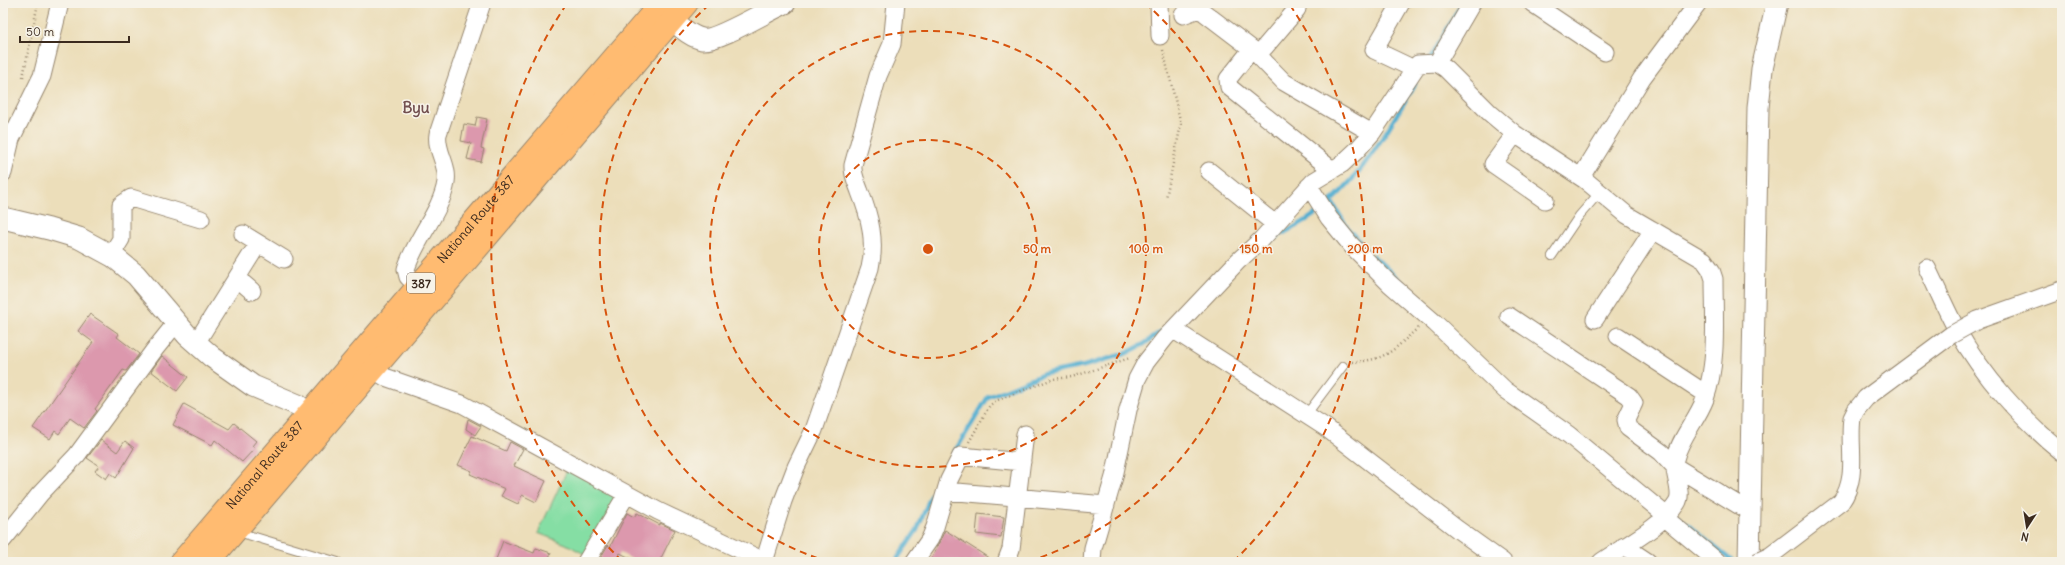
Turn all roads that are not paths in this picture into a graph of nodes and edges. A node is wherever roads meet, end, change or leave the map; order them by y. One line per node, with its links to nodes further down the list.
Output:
1 (60, 3): 23 (street)
2 (482, 3): 39 (street)
3 (785, 3): 11 (street)
4 (896, 3): 73 (street)
5 (1159, 3): 14 (street)
6 (1401, 3): 18 (street)
7 (1472, 3): 17 (street)
8 (1532, 3): 16 (street)
9 (1698, 3): 24 (street)
10 (1777, 3): 63 (street)
11 (667, 7): 39 (highway, National Route 387 / 387); 50 (highway, National Route 387 / 387)
12 (1297, 9): 15 (street)
13 (1183, 15): 15 (street)
14 (1160, 36)
15 (1255, 52): 19 (street); 21 (street)
16 (1605, 52)
17 (1437, 63): 18 (street); 20 (street)
18 (1414, 69): 19 (street)
19 (1372, 133): 21 (street)
20 (1515, 134): 24 (street); 27 (street)
21 (1331, 169): 25 (street)
22 (1209, 171): 30 (street)
23 (3, 173)
24 (1581, 177): 26 (street)
25 (1309, 186): 30 (street); 62 (street)
26 (1600, 192): 31 (street); 35 (lane)
27 (1545, 200)
28 (3, 218): 34 (street)
29 (201, 219): 34 (street)
30 (1275, 224): 45 (street)
31 (1653, 230): 43 (street); 51 (street)
32 (243, 234): 33 (street)
33 (258, 244): 36 (street); 38 (street)
34 (111, 255): 44 (street)
35 (1552, 256)
36 (284, 259)
37 (1927, 268): 46 (street)
38 (238, 279): 41 (street); 48 (street)
39 (418, 286): 53 (highway, National Route 387 / 387)
40 (2062, 290): 46 (street, bridge)
41 (252, 291)
42 (1509, 316): 57 (street)
43 (1595, 319)
44 (176, 323): 48 (street); 65 (street)
45 (1174, 330): 52 (street); 61 (street)
46 (1958, 331): 55 (street); 68 (street, bridge)
47 (1618, 336): 51 (street)
48 (196, 343): 53 (street)
49 (1343, 366): 52 (lane)
50 (374, 370): 53 (highway, National Route 387 / 387); 59 (street)
51 (1706, 394): 57 (street)
52 (1306, 415): 67 (street)
53 (317, 420): 64 (highway, National Route 387 / 387); 69 (highway, National Route 387 / 387)
54 (1025, 434): 56 (street)
55 (2062, 452)
56 (1022, 462): 58 (street); 60 (street)
57 (1674, 466): 62 (street); 63 (street)
58 (946, 491): 60 (street); 74 (street)
59 (627, 494): 72 (street); 73 (street)
60 (1018, 497): 61 (street); 75 (street)
61 (1106, 505): 76 (street)
62 (1671, 511): 66 (street); 79 (street)
63 (1750, 512): 68 (street)
64 (235, 531): 70 (highway, National Route 387 / 387); 71 (lane)
65 (3, 540)
66 (1624, 546): 77 (street); 78 (street)
67 (1496, 560)
68 (1752, 561)
69 (181, 562)
70 (209, 562)
71 (338, 562)
72 (586, 562)
73 (764, 562)
74 (914, 562)
75 (1006, 562)
76 (1092, 562)
77 (1601, 562)
78 (1648, 562)
79 (1718, 562)

